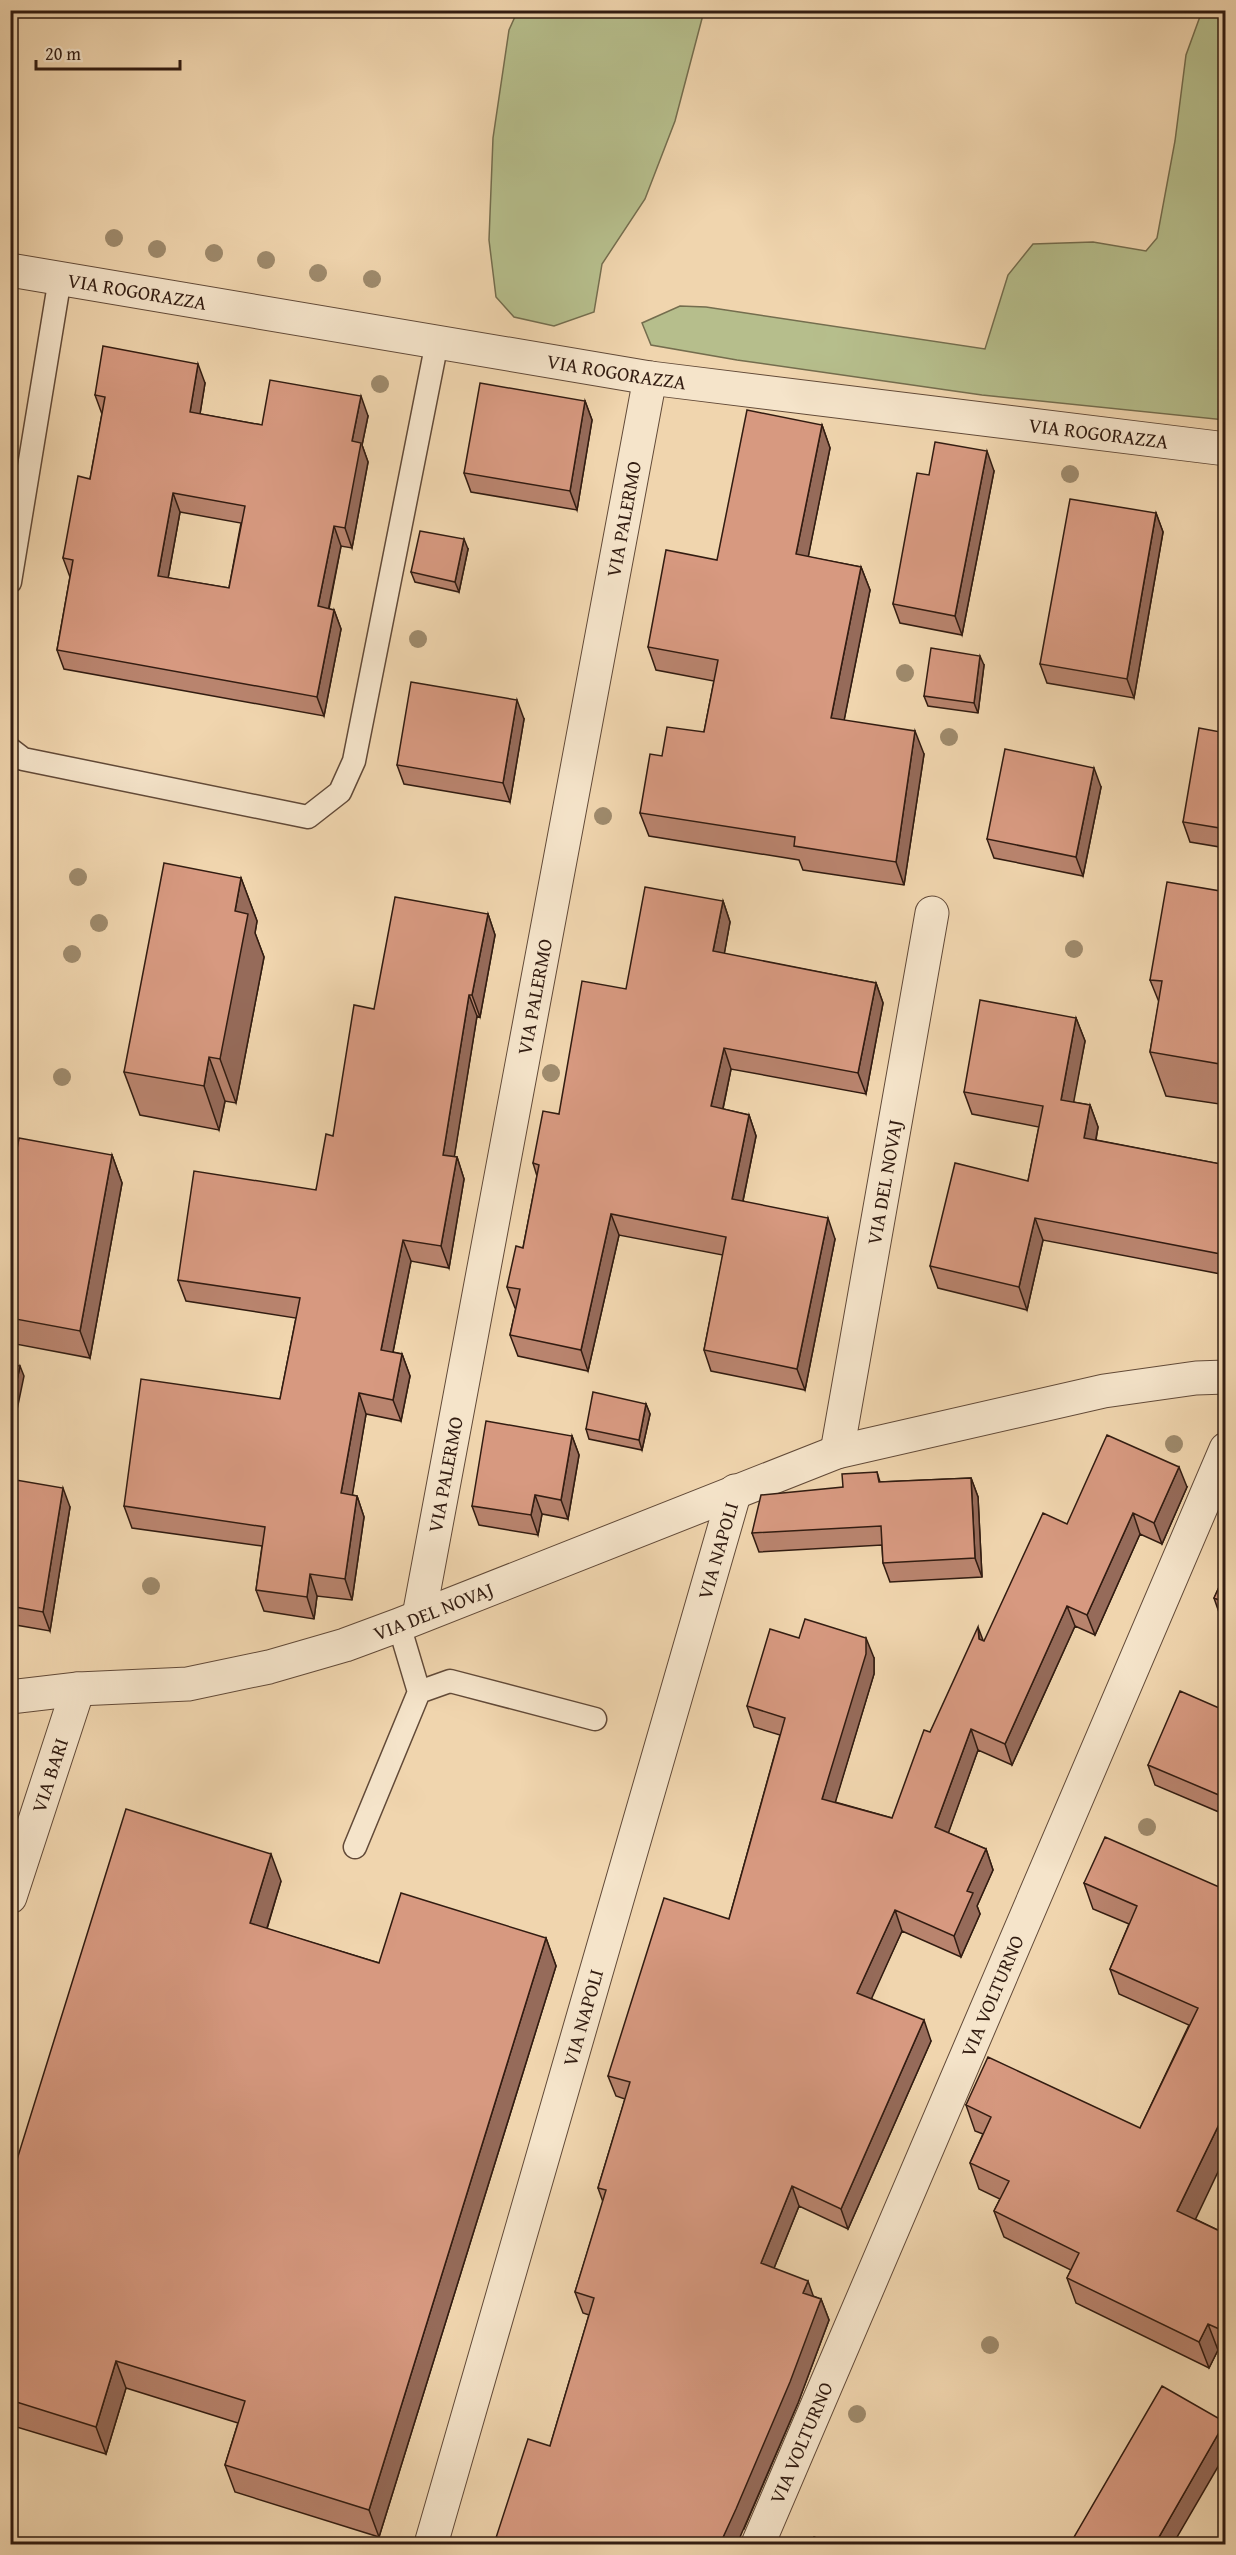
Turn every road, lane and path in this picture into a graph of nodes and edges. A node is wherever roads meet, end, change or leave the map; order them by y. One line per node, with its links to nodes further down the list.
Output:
1 (10, 270): 2 (street, VIA ROGORAZZA)
2 (60, 279): 3 (street, VIA ROGORAZZA); 6 (lane)
3 (437, 342): 4 (street, VIA ROGORAZZA); 7 (lane)
4 (650, 378): 5 (street, VIA ROGORAZZA); 13 (street, VIA PALERMO)
5 (1226, 449)
6 (10, 582)
7 (10, 749)
8 (932, 913): 11 (street, VIA DEL NOVAJ)
9 (1226, 1377): 11 (street, VIA DEL NOVAJ)
10 (1226, 1449): 21 (street, VIA VOLTURNO)
11 (837, 1452): 12 (street, VIA DEL NOVAJ)
12 (735, 1491): 13 (street, VIA DEL NOVAJ); 20 (street, VIA NAPOLI)
13 (409, 1621): 14 (street, VIA DEL NOVAJ); 15 (lane)
14 (78, 1689): 16 (street, VIA DEL NOVAJ); 19 (street, VIA BARI)
15 (419, 1692): 17 (lane); 18 (lane)
16 (10, 1697)
17 (595, 1719)
18 (355, 1847)
19 (10, 1897)
20 (431, 2544)
21 (758, 2544)

